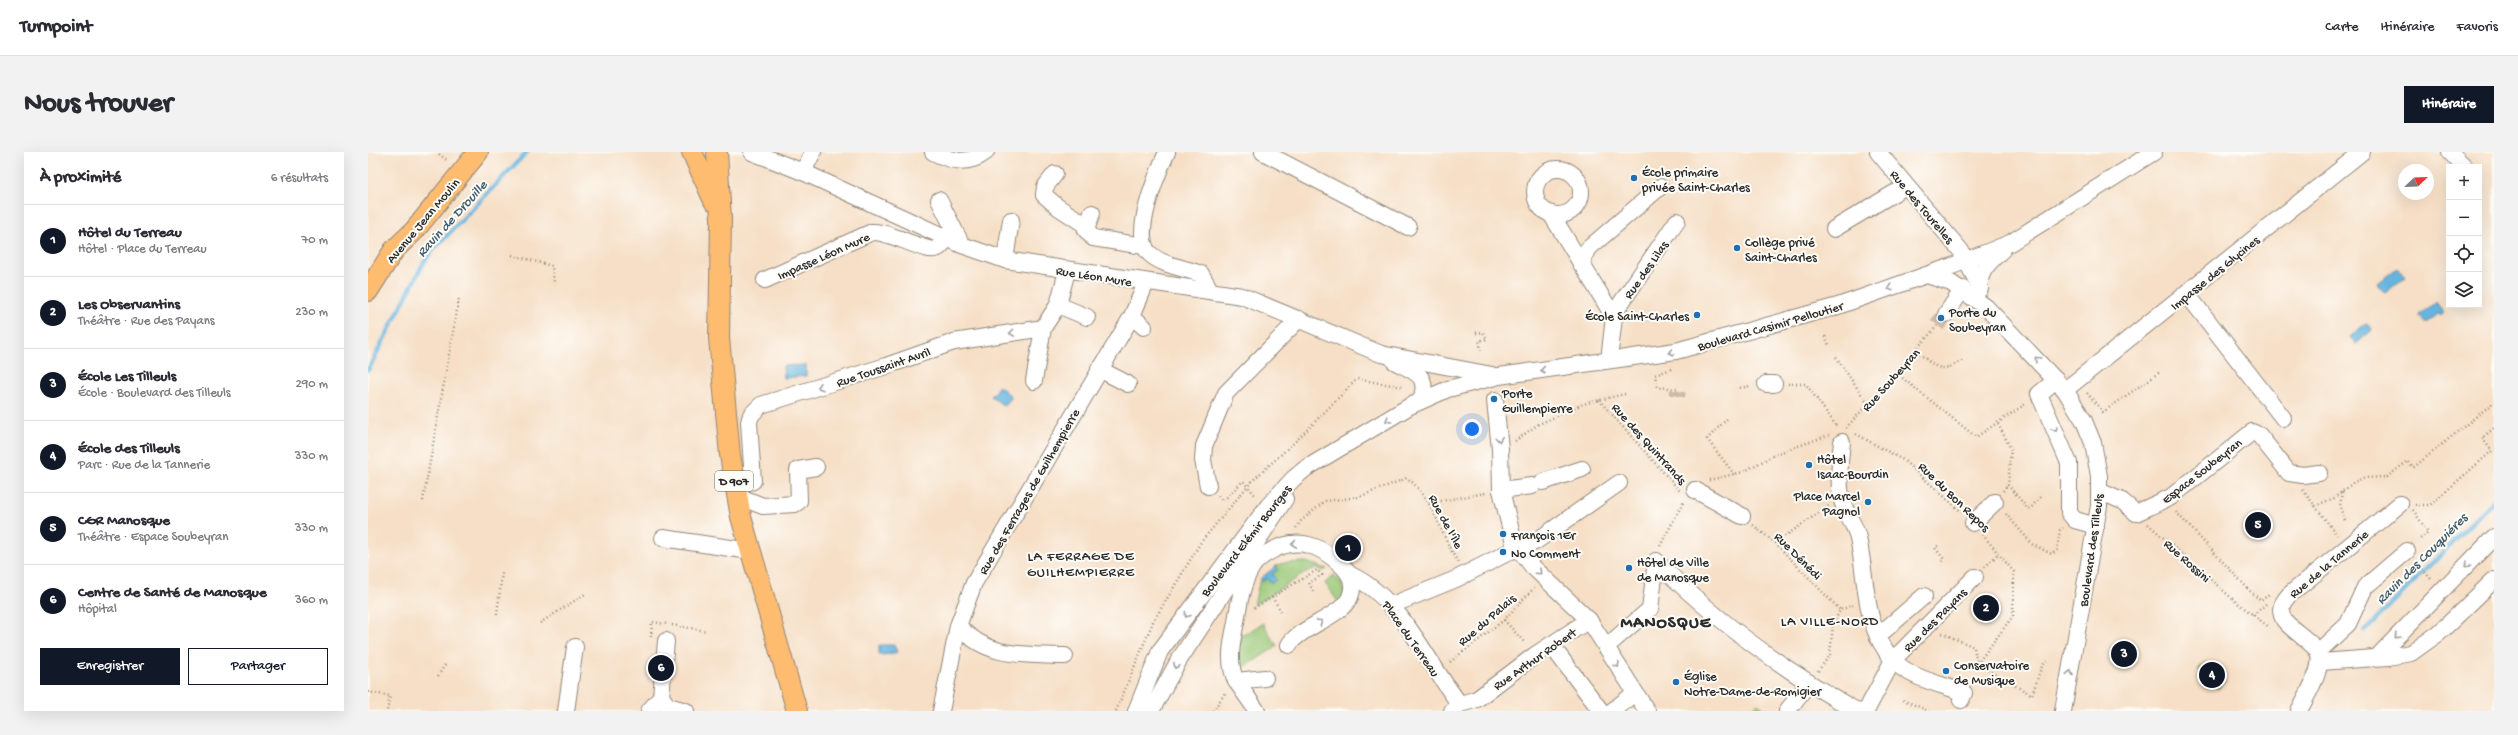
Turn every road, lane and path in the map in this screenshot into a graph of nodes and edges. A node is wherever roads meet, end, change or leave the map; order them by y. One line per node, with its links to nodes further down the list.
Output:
1 (478, 152): 44 (main road, Avenue Jean Moulin)
2 (692, 152): 23 (main road, D 907)
3 (717, 152): 23 (main road, D 907)
4 (813, 152): 17 (street)
5 (933, 152): 6 (street)
6 (986, 152)
7 (1167, 152): 31 (street)
8 (1263, 152): 26 (street)
9 (1878, 152): 19 (street, Rue des Tourelles)
10 (2154, 152): 29 (street)
11 (2362, 152): 45 (street, Impasse des Glycines)
12 (2450, 152): 16 (street)
13 (763, 153): 17 (street, Rue Léon Mure)
14 (439, 154): 15 (path)
15 (448, 160)
16 (2462, 164)
17 (803, 172): 28 (street, Rue Léon Mure)
18 (1055, 174): 31 (street)
19 (1906, 186): 27 (street); 34 (street, Rue des Tourelles)
20 (1660, 187): 35 (street)
21 (939, 200): 30 (street)
22 (1551, 214): 35 (street)
23 (721, 220): 102 (main road, D 907)
24 (1011, 220): 33 (street)
25 (1677, 221): 52 (street, Rue des Lilas)
26 (1408, 227)
27 (1834, 229)
28 (946, 239): 30 (street, Rue Léon Mure); 38 (street, Impasse Léon Mure)
29 (2010, 243): 34 (street, Boulevard Casimir Pelloutier); 41 (street)
30 (962, 245): 33 (street, Rue Léon Mure)
31 (1144, 246): 43 (street)
32 (512, 255): 39 (path)
33 (1006, 260): 36 (street, Rue Léon Mure)
34 (1967, 260): 37 (street, Boulevard Casimir Pelloutier); 41 (street, Rue des Tourelles)
35 (1581, 264): 52 (street)
36 (1067, 271): 40 (street, Rue Léon Mure); 47 (street)
37 (1927, 275): 42 (street); 64 (street, Boulevard Casimir Pelloutier, one-way to 64)
38 (765, 280)
39 (554, 282)
40 (1146, 283): 43 (street, Rue Léon Mure); 50 (street, Rue des Ferrages de Guilhempierre)
41 (1980, 287): 49 (street, Rue des Tourelles)
42 (1964, 289): 49 (street); 54 (street)
43 (1210, 290): 53 (street, Rue Léon Mure)
44 (368, 291)
45 (2187, 294): 73 (street, Impasse des Glycines); 85 (street)
46 (459, 298): 110 (path)
47 (1059, 301): 48 (street); 51 (street); 56 (street)
48 (1076, 302)
49 (1986, 307): 75 (street, Boulevard des Tilleuls, one-way to 49)
50 (1132, 316): 55 (street); 67 (street, Rue des Ferrages de Guilhempierre)
51 (1088, 317)
52 (1614, 317): 64 (street)
53 (1299, 319): 62 (street, Rue Léon Mure); 100 (street)
54 (1942, 320): 61 (path, Rue Soubeyran)
55 (1144, 327)
56 (1043, 328): 72 (street); 102 (street, Rue Toussaint Avril, one-way to 102)
57 (1476, 333): 60 (path)
58 (1824, 336): 59 (path)
59 (1830, 346)
60 (1481, 350)
61 (1916, 351): 65 (path); 70 (path, Rue Soubeyran)
62 (1381, 354): 68 (street, Rue Léon Mure); 81 (street)
63 (1836, 358): 84 (path)
64 (1609, 360): 71 (street, Boulevard Casimir Pelloutier, one-way to 71)
65 (1963, 360)
66 (1676, 367): 78 (path)
67 (1099, 370): 74 (street); 157 (street, Rue des Ferrages de Guilhempierre)
68 (1465, 370): 71 (street); 77 (street)
69 (2160, 372): 73 (path)
70 (1896, 373): 84 (path, Rue Soubeyran); 87 (path)
71 (1494, 377): 77 (street, Boulevard Elémir Bourges); 90 (street, one-way to 90)
72 (1034, 381)
73 (2078, 381): 75 (street, Impasse des Glycines)
74 (1128, 384)
75 (2061, 385): 80 (street, Impasse des Glycines); 106 (street, Boulevard des Tilleuls)
76 (1740, 388): 89 (path)
77 (1448, 389): 81 (street, Boulevard Elémir Bourges)
78 (1678, 391)
79 (1625, 394): 82 (path)
80 (2039, 394): 87 (path); 117 (street, one-way to 117)
81 (1421, 400): 96 (street, Boulevard Elémir Bourges, one-way to 96)
82 (1599, 400): 90 (path); 104 (path, Rue des Quintrands)
83 (2494, 402): 103 (path)
84 (1868, 404): 89 (path, Rue Soubeyran)
85 (2283, 418)
86 (1727, 419): 95 (path)
87 (1998, 424): 99 (path)
88 (2494, 428): 121 (path)
89 (1841, 434): 95 (path); 107 (street); 118 (path, Rue du Bon Repos)
90 (1500, 449): 101 (street)
91 (816, 467): 102 (street)
92 (1582, 469): 101 (street)
93 (2289, 473): 94 (street); 109 (street, Espace Soubeyran); 114 (path)
94 (2319, 473)
95 (1734, 474): 104 (path)
96 (1293, 479): 131 (street); 192 (street, Boulevard Elémir Bourges, one-way to 192)
97 (1243, 481): 108 (path)
98 (1619, 483): 128 (street)
99 (2008, 485): 105 (path); 111 (path)
100 (1208, 486)
101 (1501, 490): 112 (path); 128 (street)
102 (736, 491): 130 (main road, D 907)
103 (2342, 492): 114 (path); 119 (path)
104 (1691, 494): 116 (street); 132 (path)
105 (2040, 497)
106 (2099, 498): 115 (street); 120 (street, Boulevard des Tilleuls)
107 (1841, 499): 125 (path); 147 (street)
108 (1223, 500)
109 (2166, 500): 115 (street, Espace Soubeyran); 143 (path)
110 (423, 501)
111 (1996, 502): 117 (path); 118 (street)
112 (1429, 503): 126 (path, Rue de l'Île); 138 (path, Rue de l'Île)
113 (2400, 504): 169 (street, Rue de la Tannerie)
114 (2315, 506): 122 (path)
115 (2136, 513): 159 (path, Rue Rossini)
116 (1742, 516): 125 (path, Rue Dénédi)
117 (2072, 519): 120 (street)
118 (1968, 521): 173 (path, Rue du Bon Repos)
119 (2345, 521)
120 (2096, 526): 203 (street, Boulevard des Tilleuls, one-way to 120)
121 (2425, 527)
122 (2335, 537)
123 (2494, 537): 170 (street, one-way to 170)
124 (663, 538): 130 (street)
125 (1775, 543): 150 (path, Rue Dénédi)
126 (1291, 544): 131 (street); 137 (street, Place du Terreau, one-way to 126)
127 (1938, 546): 133 (path)
128 (1517, 548): 138 (street); 139 (street, one-way to 139)
129 (2407, 550): 169 (street)
130 (750, 551): 190 (main road, D 907)
131 (1249, 561): 178 (street); 193 (street, one-way to 193)
132 (1656, 561): 166 (street); 179 (street)
133 (1940, 563)
134 (2417, 564): 136 (path)
135 (502, 573): 152 (path)
136 (2425, 573)
137 (1351, 575): 148 (street, Place du Terreau); 163 (street, one-way to 137)
138 (1461, 577): 148 (street)
139 (1544, 577): 153 (path, Rue du Palais); 154 (street)
140 (1975, 577): 158 (street, Rue des Payans)
141 (2494, 580): 170 (street)
142 (1313, 591): 146 (path)
143 (2272, 591)
144 (585, 594): 156 (path)
145 (1924, 596): 161 (street)
146 (1272, 597): 149 (path); 151 (path)
147 (1868, 599): 150 (path); 161 (street)
148 (1392, 605): 175 (street, Place du Terreau)
149 (1250, 606)
150 (1840, 610): 179 (path)
151 (1281, 611)
152 (497, 614)
153 (1504, 620): 167 (path); 175 (path, Rue du Palais)
154 (1589, 620): 164 (street, Rue Arthur Robert); 166 (street)
155 (652, 622): 160 (path)
156 (540, 623)
157 (958, 626): 168 (street); 191 (street, Rue des Ferrages de Guilhempierre)
158 (1927, 626): 171 (street, Rue des Payans); 173 (path)
159 (2271, 628)
160 (707, 631)
161 (1878, 636): 171 (street)
162 (666, 641): 182 (street)
163 (1289, 645)
164 (1551, 645): 167 (street, Rue Arthur Robert); 196 (street)
165 (575, 647): 187 (street)
166 (1606, 647): 181 (street, one-way to 181)
167 (1535, 655): 185 (street, Rue Arthur Robert)
168 (1065, 656)
169 (2319, 657): 170 (street); 204 (street)
170 (2377, 657)
171 (1893, 660): 184 (street); 201 (street, Rue des Payans)
172 (2046, 661): 173 (path)
173 (1977, 664)
174 (445, 665): 176 (path)
175 (1437, 672): 185 (street, Place du Terreau)
176 (438, 676)
177 (1265, 678): 178 (street)
178 (1236, 681): 194 (path); 195 (street)
179 (1808, 684): 199 (street); 200 (street)
180 (368, 692): 186 (path)
181 (1635, 693): 197 (street); 198 (street)
182 (661, 697): 188 (street); 189 (street)
183 (1903, 700): 202 (path)
184 (1961, 700)
185 (1454, 708)
186 (387, 711)
187 (566, 711)
188 (649, 711)
189 (686, 711)
190 (797, 711)
191 (941, 711)
192 (1136, 711)
193 (1151, 711)
194 (1213, 711)
195 (1257, 711)
196 (1601, 711)
197 (1612, 711)
198 (1648, 711)
199 (1787, 711)
200 (1857, 711)
201 (1866, 711)
202 (1929, 711)
203 (2063, 711)
204 (2299, 711)

